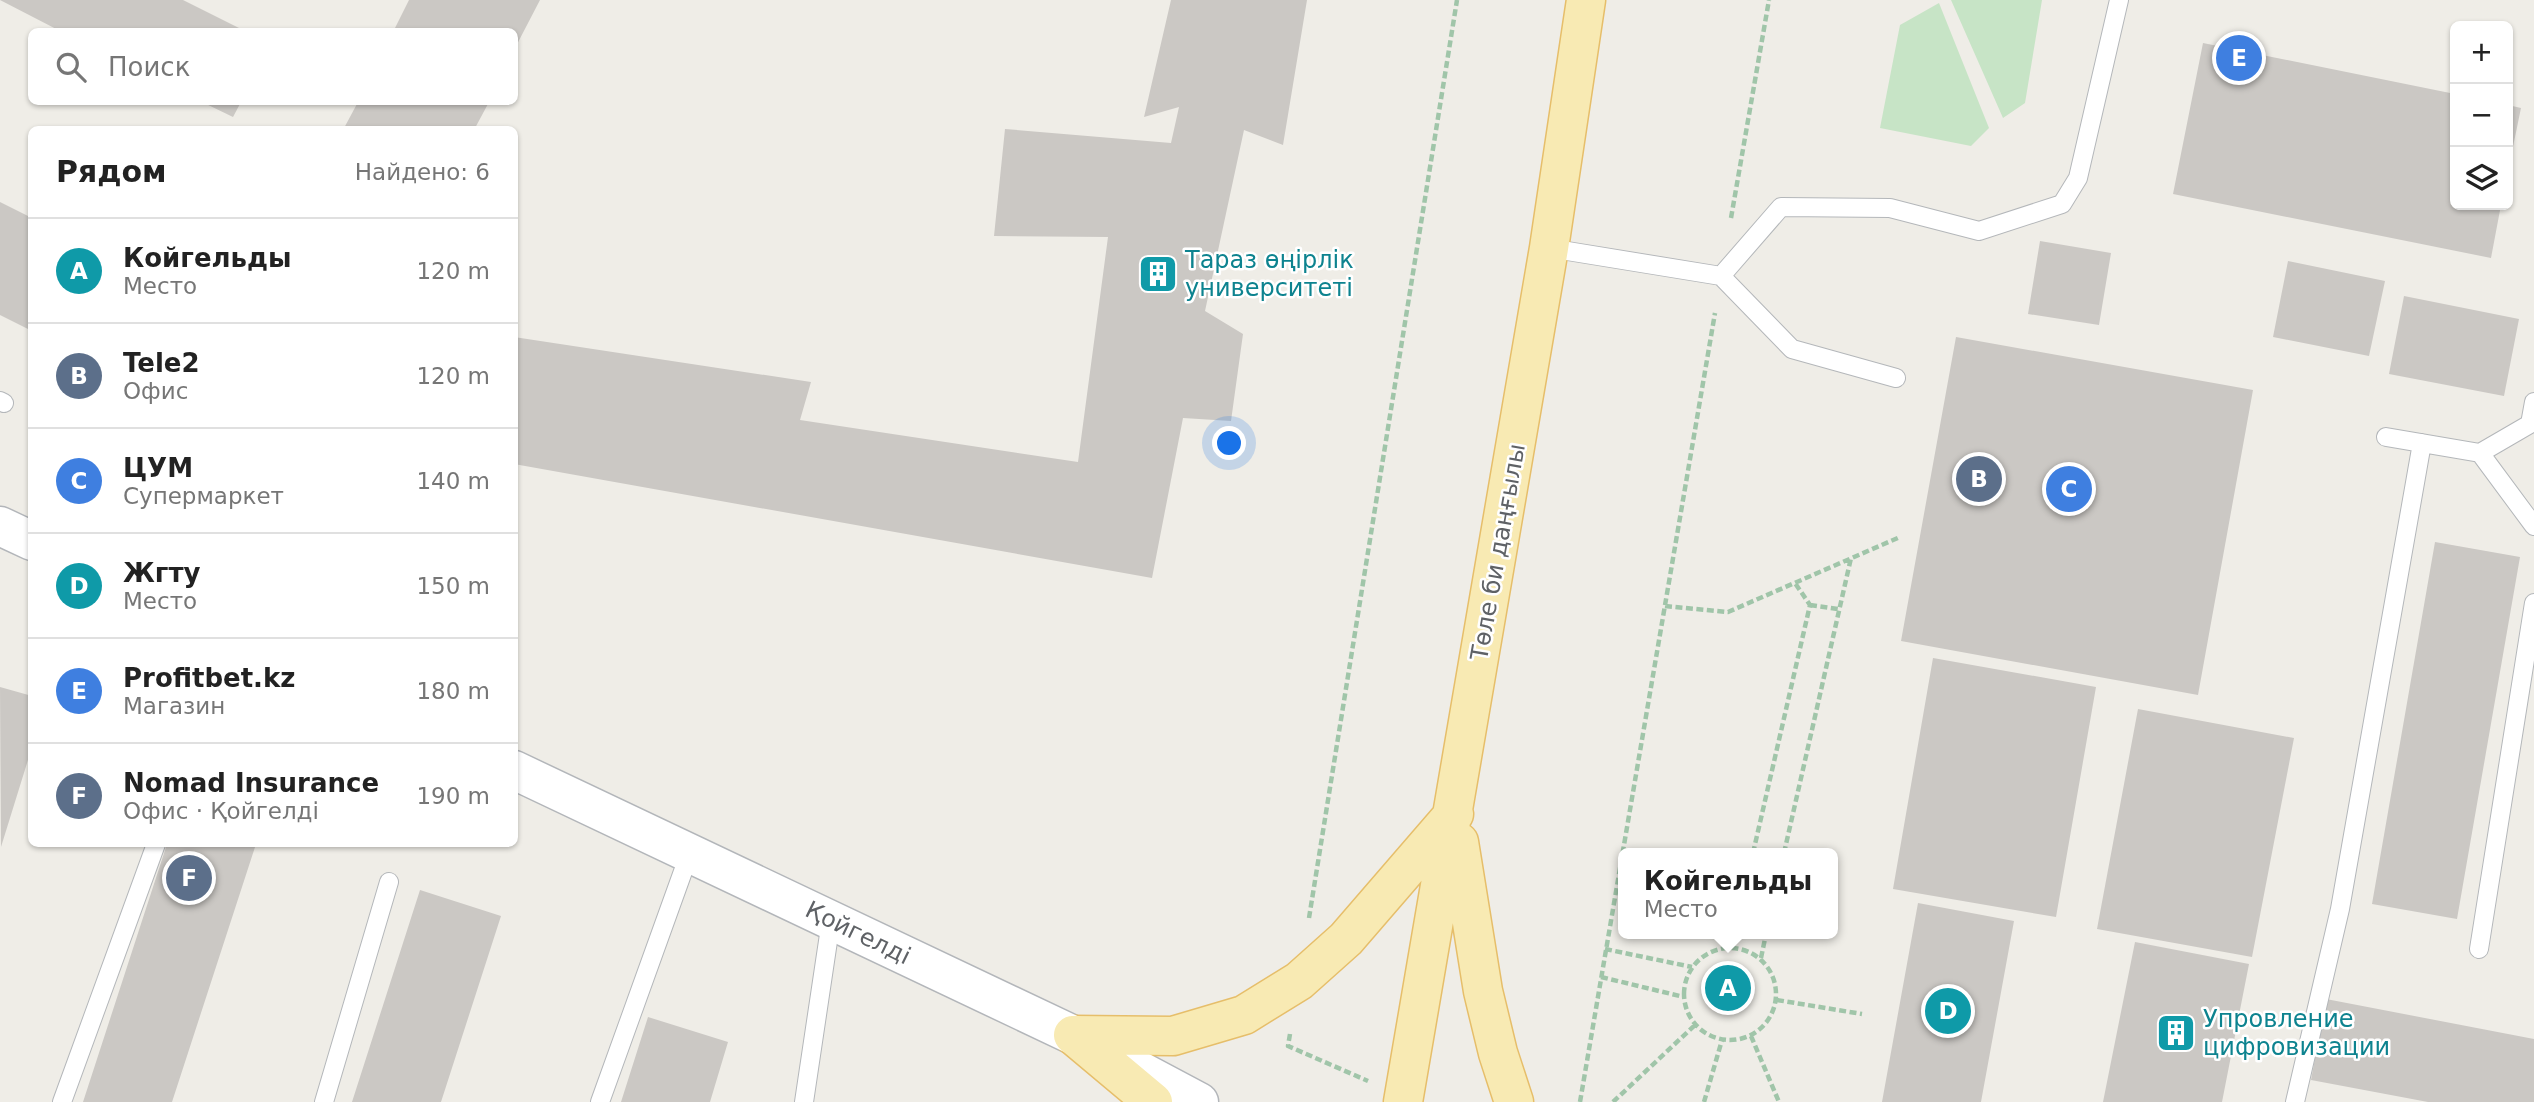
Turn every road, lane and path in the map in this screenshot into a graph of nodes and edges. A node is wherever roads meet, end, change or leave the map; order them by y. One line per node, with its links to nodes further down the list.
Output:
1 (1457, 0): 40 (path)
2 (1586, 0): 5 (main road, Төле би даңғылы)
3 (1769, 0): 6 (path)
4 (2119, 0): 6 (lane)
5 (1549, 248): 6 (lane); 23 (main road, Төле би даңғылы)
6 (1721, 276): 7 (lane); 20 (path)
7 (1896, 378)
8 (2534, 402): 11 (lane)
9 (2386, 437): 10 (lane)
10 (2422, 443): 11 (lane); 60 (lane)
11 (2480, 453): 13 (lane)
12 (0, 526): 15 (street)
13 (2534, 526)
14 (1900, 537): 16 (path)
15 (28, 539)
16 (1851, 558): 17 (path); 21 (path)
17 (1795, 583): 19 (path); 20 (path)
18 (2534, 603): 35 (lane)
19 (1810, 604): 21 (path); 26 (path)
20 (1665, 606): 25 (path)
21 (1838, 609): 27 (path)
22 (518, 771): 28 (street, Қойгелді)
23 (1454, 812): 40 (main road); 48 (main road, Төле би даңғылы); 55 (main road)
24 (155, 847): 49 (lane)
25 (1623, 848)
26 (1754, 848)
27 (1785, 848)
28 (690, 852): 31 (street, Қойгелді); 51 (lane)
29 (1618, 875): 36 (path)
30 (388, 882): 50 (lane)
31 (831, 921): 45 (street, Қойгелді); 52 (lane)
32 (1734, 939): 34 (path)
33 (1765, 939): 37 (path)
34 (1732, 947): 37 (path); 38 (path)
35 (2479, 949)
36 (1605, 950): 38 (path); 39 (path)
37 (1760, 958): 42 (path)
38 (1692, 967): 41 (path)
39 (1601, 977): 41 (path); 56 (path)
40 (1299, 982): 45 (main road); 48 (path)
41 (1684, 997): 44 (path)
42 (1776, 1000): 43 (path); 46 (path)
43 (1862, 1014)
44 (1695, 1025): 47 (path); 57 (path)
45 (1073, 1035): 53 (main road); 54 (street, Қойгелді)
46 (1752, 1036): 47 (path); 59 (path)
47 (1722, 1040): 58 (path)
48 (1404, 1099)
49 (62, 1102)
50 (324, 1102)
51 (600, 1102)
52 (804, 1102)
53 (1153, 1102)
54 (1199, 1102)
55 (1514, 1102)
56 (1580, 1102)
57 (1613, 1102)
58 (1704, 1102)
59 (1779, 1102)
60 (2295, 1102)

